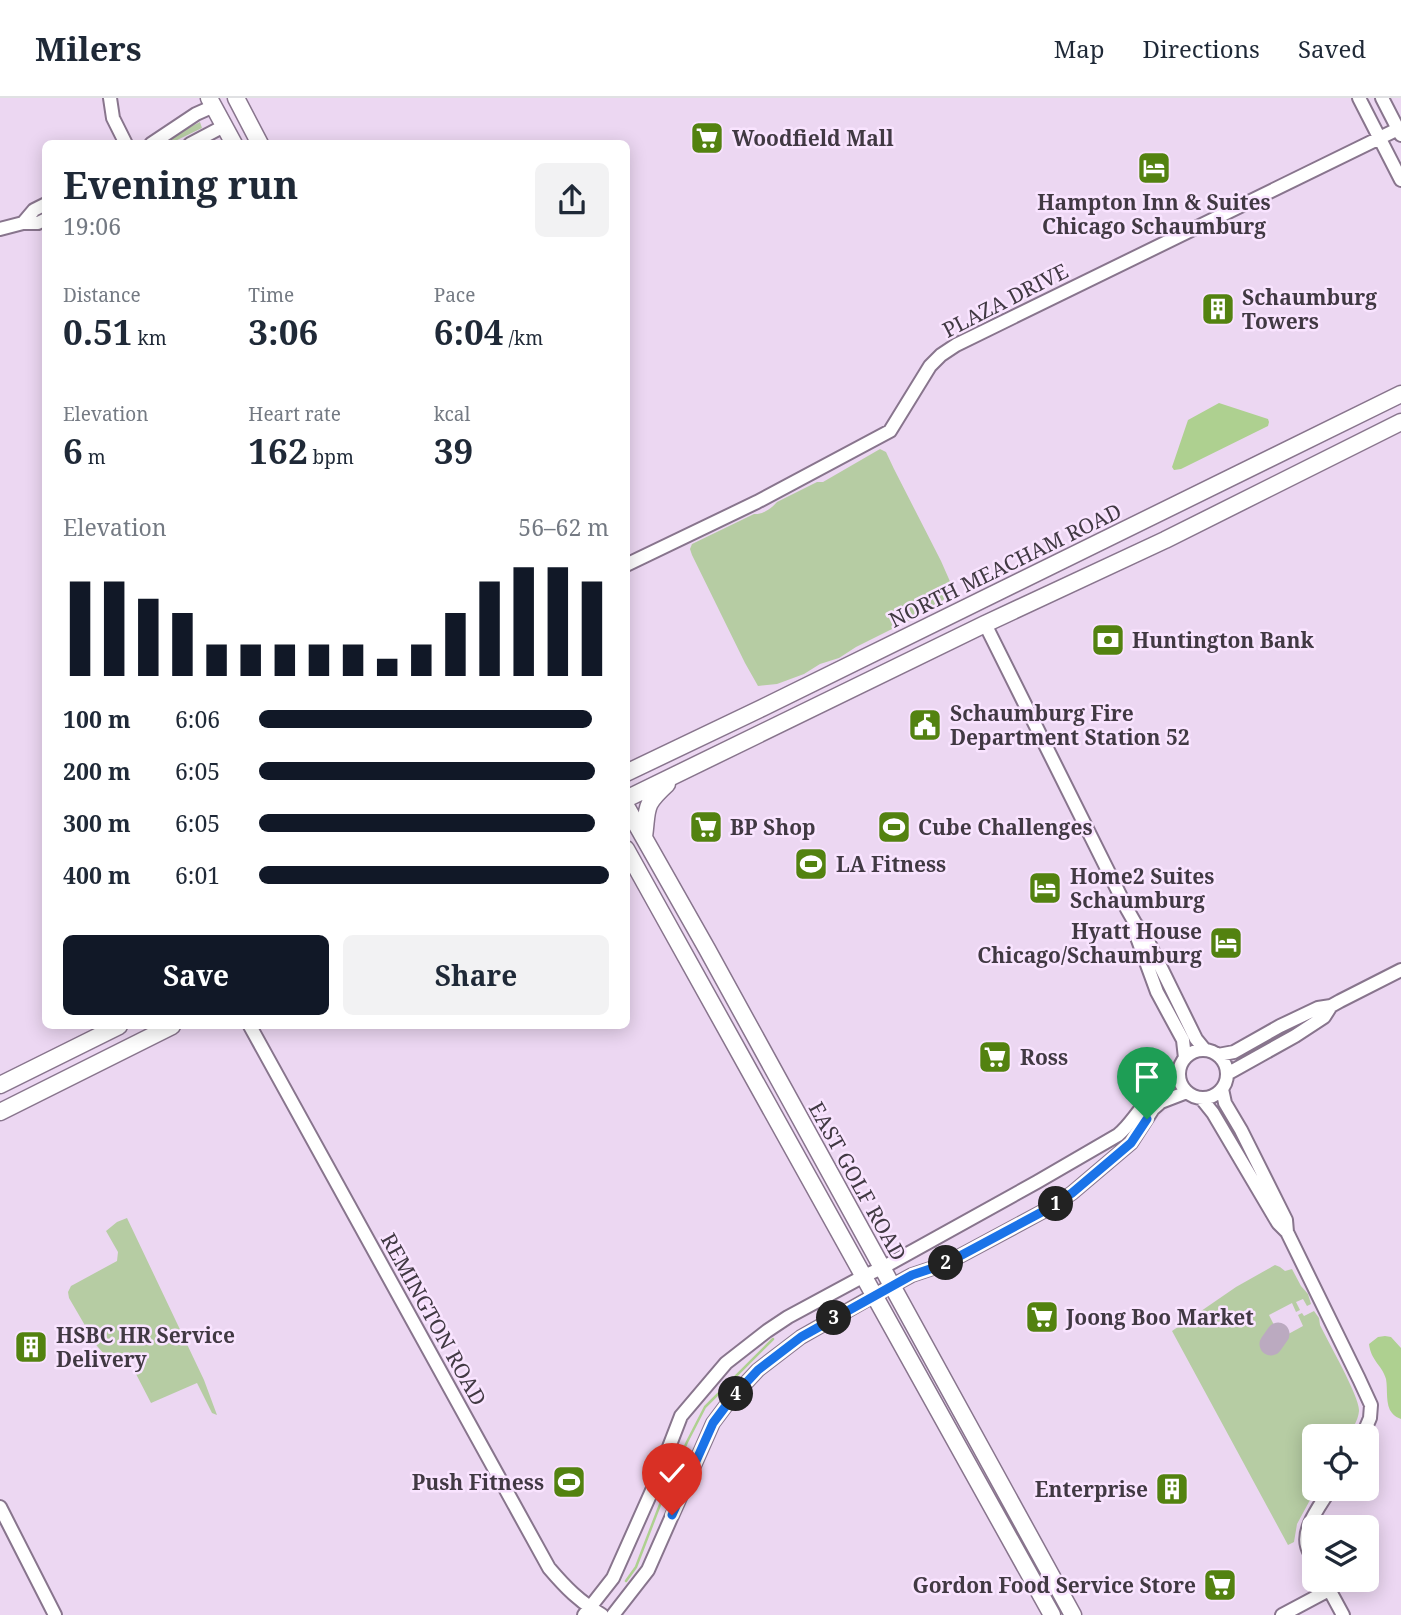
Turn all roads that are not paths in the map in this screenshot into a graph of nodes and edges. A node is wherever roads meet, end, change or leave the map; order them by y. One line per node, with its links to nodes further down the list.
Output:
1 (110, 98): 9 (street)
2 (236, 98): 13 (main road)
3 (1359, 98): 8 (street)
4 (1382, 98): 7 (street)
5 (211, 102): 6 (main road); 10 (street)
6 (224, 126): 11 (street); 12 (main road)
7 (1399, 132): 8 (street, PLAZA DRIVE)
8 (1379, 138): 14 (street); 21 (street, PLAZA DRIVE)
9 (124, 140)
10 (157, 140)
11 (198, 140)
12 (232, 140)
13 (258, 140)
14 (1401, 180)
15 (42, 206): 17 (street)
16 (42, 221): 17 (street)
17 (23, 223): 18 (street)
18 (0, 229)
19 (1401, 394): 23 (main road, NORTH MEACHAM ROAD)
20 (1401, 422): 22 (main road)
21 (630, 563)
22 (985, 624): 24 (main road); 31 (street)
23 (634, 763)
24 (677, 775): 25 (main road); 27 (main road)
25 (630, 797)
26 (630, 813): 27 (main road, EAST GOLF ROAD)
27 (644, 837): 48 (main road, EAST GOLF ROAD)
28 (630, 856): 30 (main road, EAST GOLF ROAD)
29 (630, 864): 30 (main road)
30 (642, 877): 49 (main road, EAST GOLF ROAD)
31 (1135, 923): 37 (street); 39 (street)
32 (1401, 970): 33 (street)
33 (1331, 1006): 38 (street); 41 (street)
34 (113, 1029): 42 (main road)
35 (166, 1029): 46 (main road)
36 (252, 1029): 56 (street, REMINGTON ROAD)
37 (1205, 1050): 38 (street); 39 (street)
38 (1218, 1055): 41 (street)
39 (1185, 1058): 40 (street)
40 (1179, 1072): 44 (street); 48 (street)
41 (1227, 1074): 43 (street)
42 (0, 1085)
43 (1222, 1089): 45 (street); 47 (street)
44 (1187, 1092): 45 (street); 50 (street)
45 (1201, 1098): 47 (street)
46 (0, 1112)
47 (1287, 1232): 52 (street)
48 (882, 1268): 49 (street); 50 (main road, EAST GOLF ROAD)
49 (864, 1276): 51 (main road, EAST GOLF ROAD); 56 (street)
50 (892, 1286): 51 (street); 61 (main road, EAST GOLF ROAD)
51 (875, 1295): 59 (street); 60 (main road, EAST GOLF ROAD)
52 (1367, 1424)
53 (0, 1507): 57 (street)
54 (1317, 1592): 62 (street)
55 (1331, 1592): 63 (street)
56 (587, 1611): 58 (street, REMINGTON ROAD)
57 (55, 1615)
58 (602, 1615)
59 (613, 1615)
60 (1052, 1615)
61 (1073, 1615)
62 (1283, 1615)
63 (1343, 1615)

